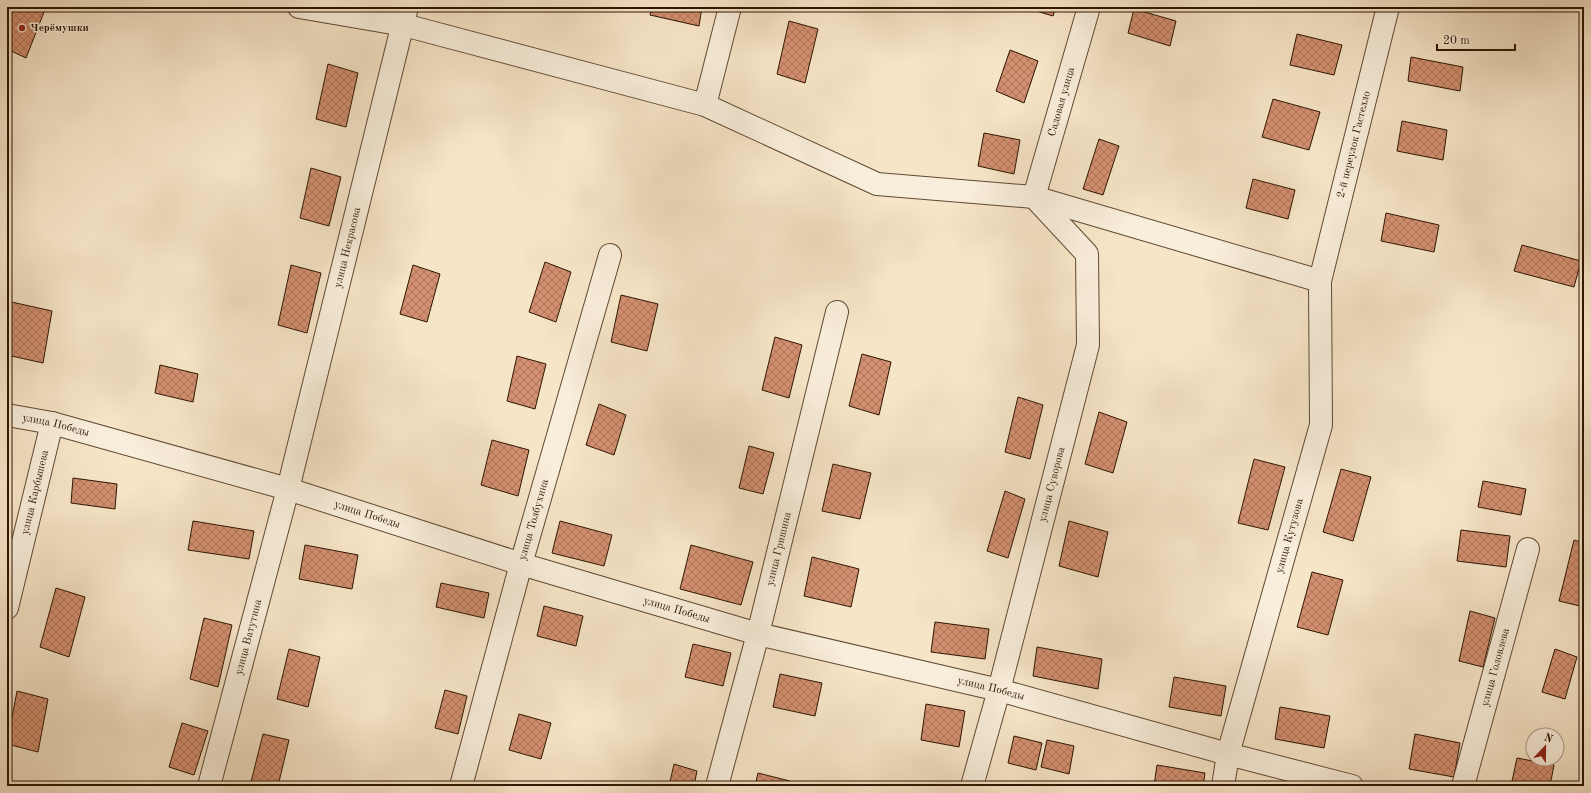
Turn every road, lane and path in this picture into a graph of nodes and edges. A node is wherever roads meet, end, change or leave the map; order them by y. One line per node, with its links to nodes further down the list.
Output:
1 (299, 7): 5 (street)
2 (730, 7): 6 (street)
3 (1089, 7): 7 (street, Садовая улица)
4 (1388, 7): 9 (street, 2-й переулок Гастелло)
5 (405, 16): 6 (street); 13 (street, улица Некрасова)
6 (705, 105): 7 (street)
7 (1034, 197): 9 (street); 18 (street, улица Суворова)
8 (610, 255): 15 (street, улица Толбухина)
9 (1320, 281): 19 (street, улица Кутузова)
10 (837, 312): 17 (street, улица Гришина)
11 (7, 415): 12 (street, улица Победы)
12 (52, 423): 13 (street, улица Победы); 16 (street, улица Карбышева)
13 (288, 489): 15 (street, улица Победы); 20 (street, улица Ватутина)
14 (1528, 549): 26 (street, улица Головлева)
15 (521, 564): 17 (street, улица Победы); 21 (street, улица Толбухина)
16 (7, 608)
17 (758, 634): 18 (street, улица Победы); 22 (street, улица Гришина)
18 (999, 690): 19 (street, улица Победы); 23 (street, улица Суворова)
19 (1228, 754): 24 (street, улица Кутузова); 25 (street, улица Победы)
20 (209, 786)
21 (461, 786)
22 (717, 786)
23 (972, 786)
24 (1223, 786)
25 (1352, 786)
26 (1463, 786)

